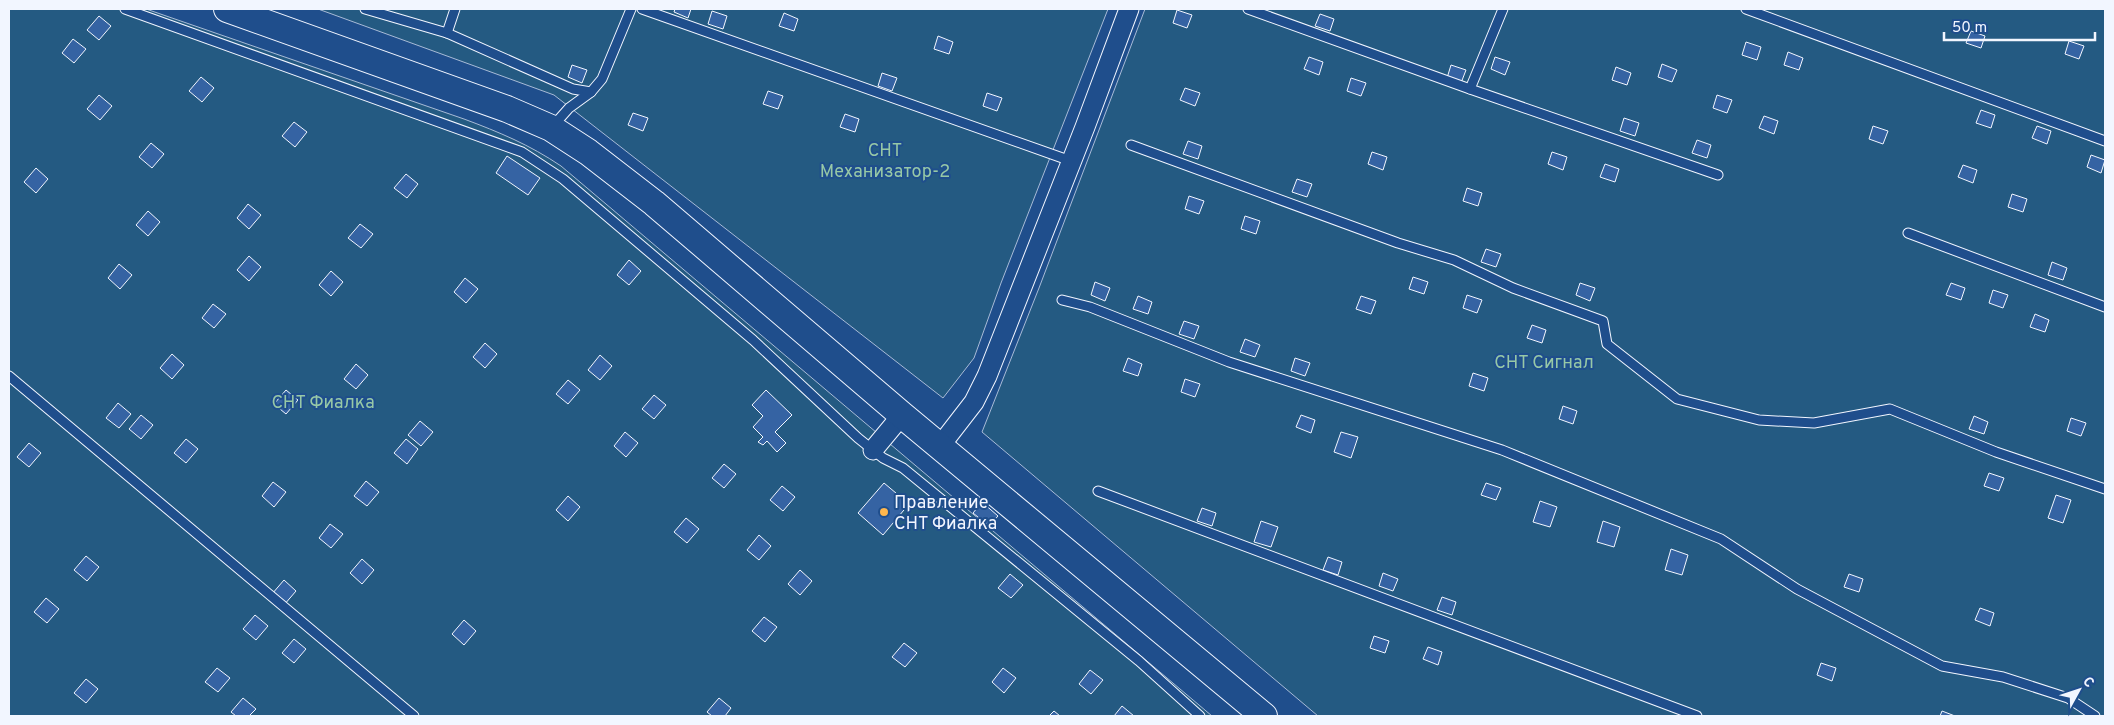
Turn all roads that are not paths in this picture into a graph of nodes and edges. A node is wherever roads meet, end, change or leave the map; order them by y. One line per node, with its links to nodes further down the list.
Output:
1 (125, 9): 25 (lane)
2 (227, 9): 14 (street)
3 (365, 9): 11 (lane)
4 (455, 9): 11 (lane)
5 (631, 9): 13 (lane)
6 (642, 9): 17 (lane)
7 (1128, 9): 17 (street)
8 (1248, 9): 12 (lane)
9 (1503, 9): 12 (lane)
10 (1746, 9): 15 (lane)
11 (447, 33): 13 (lane)
12 (1470, 89): 18 (lane)
13 (591, 92): 14 (lane)
14 (551, 128): 23 (street)
15 (2105, 141)
16 (1132, 145): 26 (lane)
17 (1071, 161): 24 (street)
18 (1718, 175)
19 (1908, 233): 21 (lane)
20 (1062, 300): 32 (lane)
21 (2105, 307)
22 (9, 376): 28 (lane)
23 (902, 415): 24 (street); 25 (street)
24 (940, 446): 30 (street)
25 (873, 450): 29 (lane)
26 (2105, 489)
27 (1098, 491): 31 (lane)
28 (414, 716)
29 (1200, 716)
30 (1264, 716)
31 (1697, 716)
32 (2095, 716)

